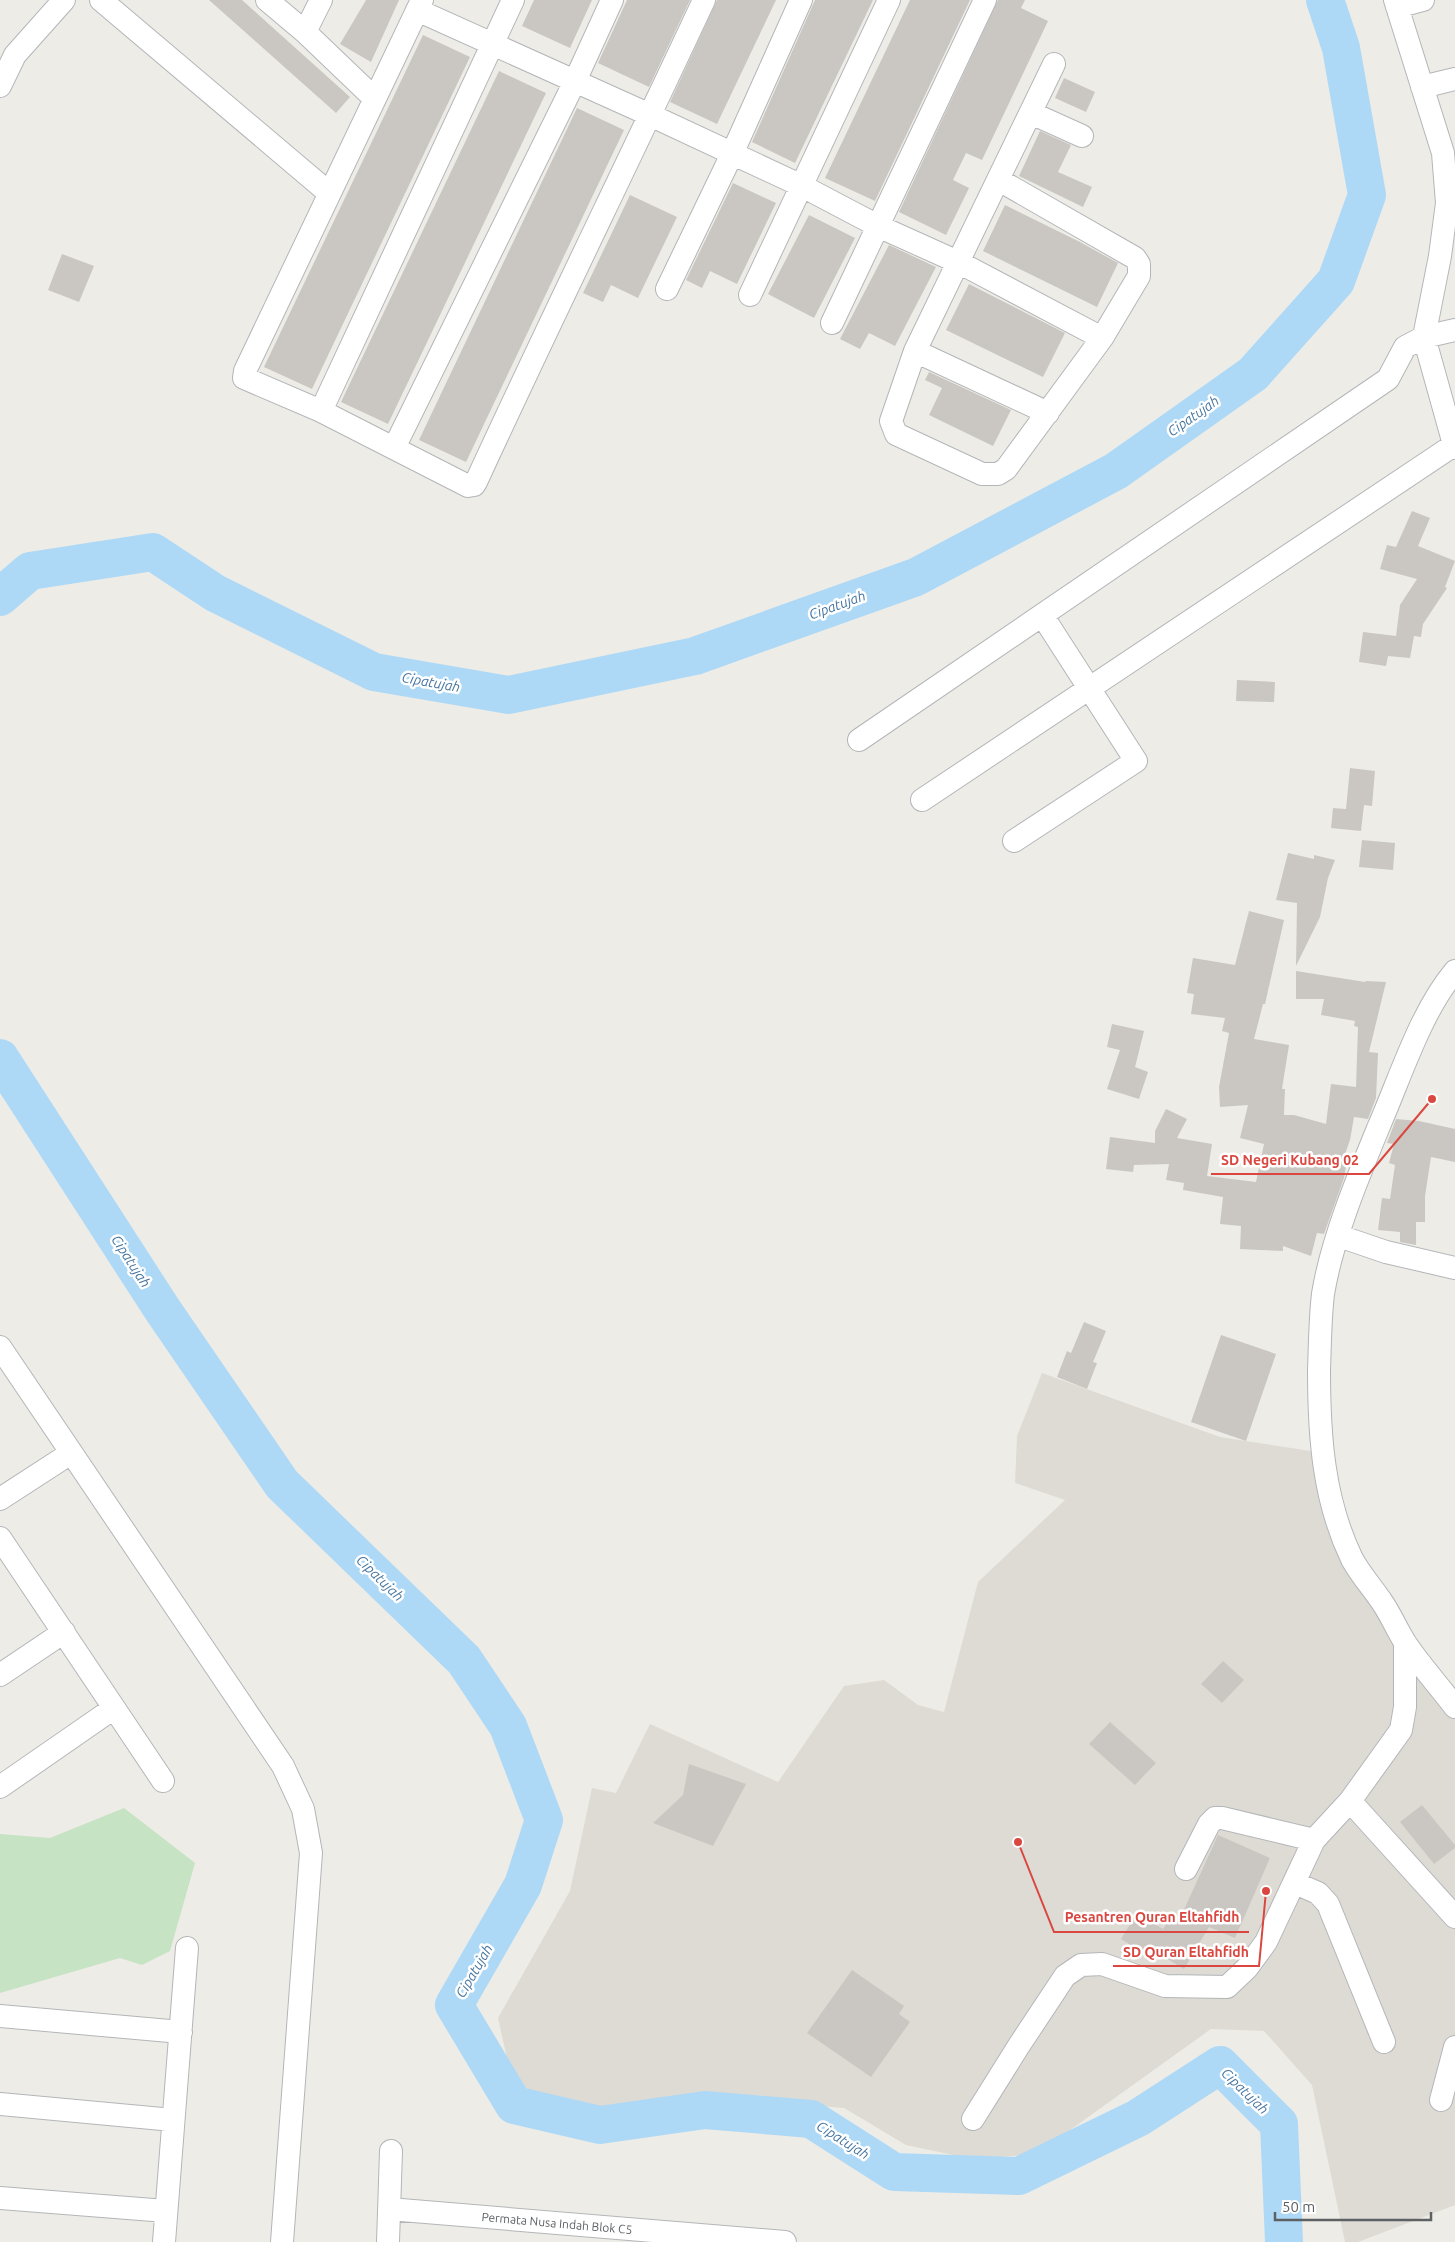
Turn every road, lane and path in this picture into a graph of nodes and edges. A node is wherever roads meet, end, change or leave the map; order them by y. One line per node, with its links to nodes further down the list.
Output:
1 (64, 0): 16 (street)
2 (100, 0): 30 (street)
3 (267, 0): 14 (street)
4 (321, 0): 14 (street)
5 (513, 0): 15 (street)
6 (612, 0): 19 (street)
7 (704, 0): 24 (street)
8 (801, 0): 27 (street)
9 (889, 0): 29 (street)
10 (985, 0): 31 (street)
11 (1423, 0): 12 (street)
12 (1396, 3): 21 (street)
13 (420, 5): 15 (street); 22 (street)
14 (305, 32): 22 (street)
15 (491, 43): 19 (street); 41 (street)
16 (7, 49): 20 (street)
17 (1054, 64): 23 (street)
18 (1455, 79): 21 (street)
19 (575, 81): 24 (street); 44 (street)
20 (0, 86)
21 (1422, 87): 26 (street)
22 (374, 98): 30 (street)
23 (1031, 113): 25 (street); 28 (street)
24 (650, 115): 27 (street); 44 (street)
25 (1082, 136)
26 (1449, 151): 32 (street)
27 (732, 154): 29 (street); 34 (street)
28 (999, 180): 33 (street); 39 (street)
29 (802, 186): 31 (street); 35 (street)
30 (330, 193): 41 (street)
31 (878, 226): 33 (street); 36 (street)
32 (1448, 254): 38 (street)
33 (960, 262): 39 (street); 40 (street)
34 (666, 289)
35 (750, 295)
36 (832, 323)
37 (1455, 330): 38 (street)
38 (1424, 337): 43 (street); 45 (street)
39 (1102, 338): 42 (street)
40 (915, 351): 42 (street); 42 (street)
41 (321, 411): 44 (street)
42 (1048, 412)
43 (1455, 446): 46 (street)
44 (394, 448)
45 (1042, 615): 46 (street); 47 (street)
46 (1089, 688): 48 (street); 49 (street)
47 (859, 740)
48 (922, 800)
49 (1014, 841)
50 (1455, 971): 51 (street)
51 (1339, 1236): 52 (street); 58 (street)
52 (1455, 1268)
53 (0, 1347): 54 (street)
54 (70, 1453): 55 (street); 83 (street)
55 (0, 1499)
56 (4, 1551): 57 (street)
57 (64, 1632): 59 (street); 61 (street)
58 (1405, 1643): 60 (street); 64 (street)
59 (0, 1675)
60 (1455, 1707)
61 (114, 1708): 62 (street); 63 (street)
62 (163, 1781)
63 (0, 1787)
64 (1350, 1801): 65 (street); 68 (street)
65 (1314, 1840): 66 (street); 67 (street)
66 (1186, 1869)
67 (1294, 1882): 72 (street); 77 (street)
68 (1455, 1917)
69 (187, 1948): 71 (street)
70 (0, 2016): 71 (street)
71 (181, 2032): 76 (street)
72 (1384, 2042)
73 (1455, 2047): 74 (street)
74 (1440, 2100)
75 (0, 2104): 76 (street)
76 (173, 2120): 81 (street)
77 (973, 2120)
78 (391, 2151): 80 (street)
79 (0, 2198): 81 (street)
80 (389, 2209): 84 (street); 85 (street, Permata Nusa Indah Blok C5)
81 (166, 2211): 82 (street)
82 (164, 2242)
83 (282, 2242)
84 (388, 2242)
85 (785, 2242)

